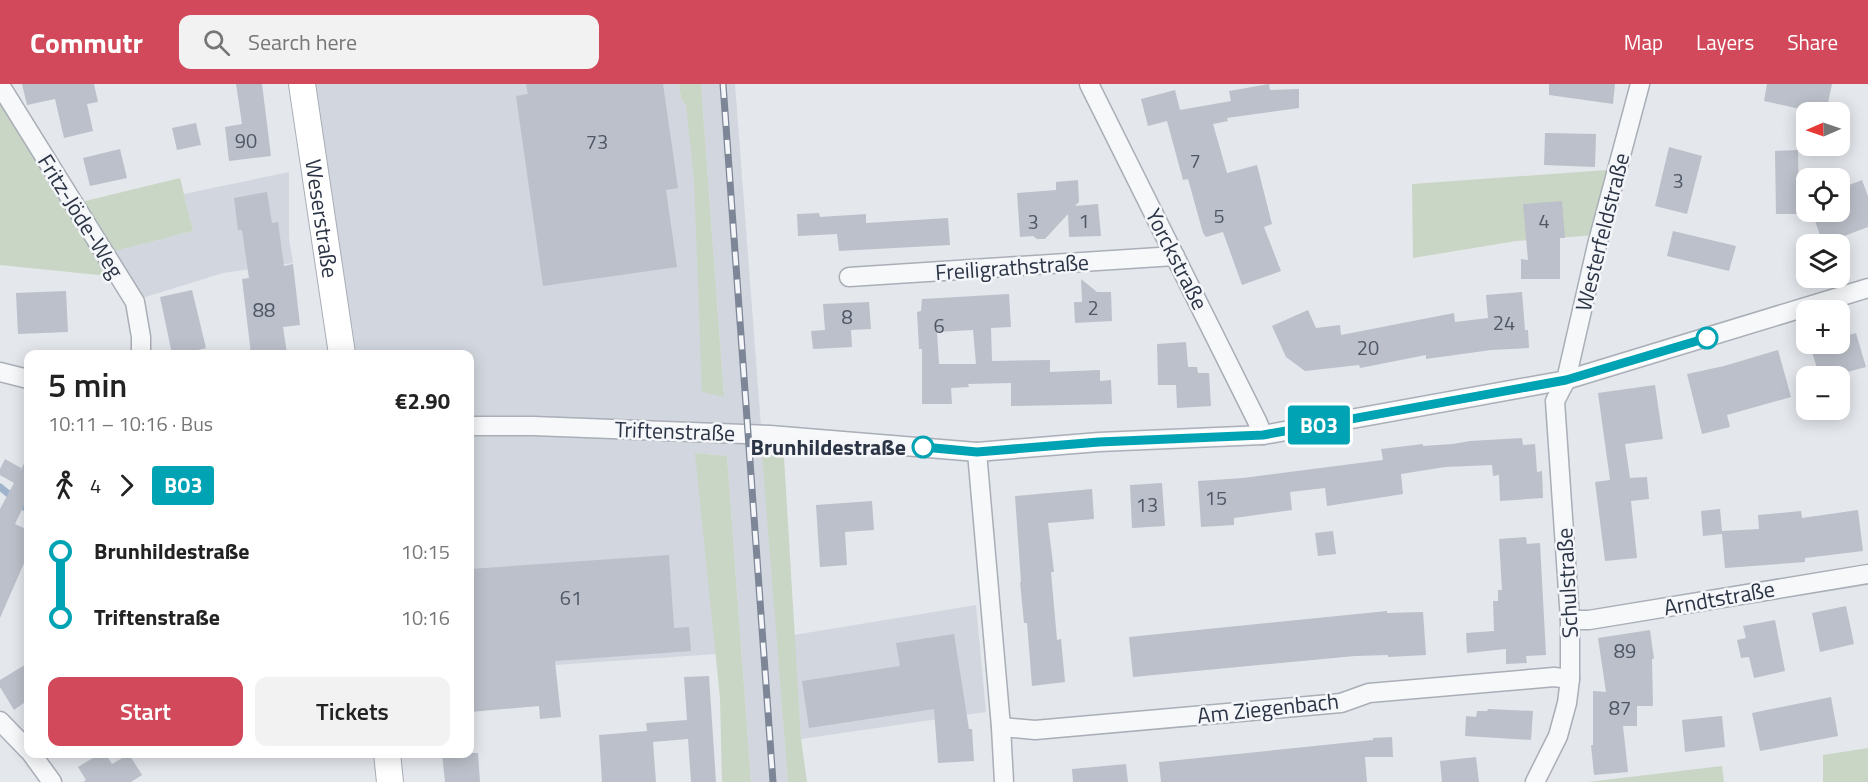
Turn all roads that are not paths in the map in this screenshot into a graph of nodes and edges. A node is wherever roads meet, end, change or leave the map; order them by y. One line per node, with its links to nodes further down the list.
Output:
1 (302, 84): 9 (street, Weserstraße)
2 (1089, 84): 5 (street, Yorckstraße)
3 (1640, 84): 12 (street, Westerfeldstraße)
4 (0, 85): 8 (street, Fritz-Jöde-Weg)
5 (1175, 256): 6 (street, Freiligrathstraße); 14 (street, Yorckstraße)
6 (849, 277)
7 (1868, 288): 12 (street, Triftenstraße)
8 (141, 350)
9 (341, 350)
10 (3, 379): 11 (street)
11 (24, 379)
12 (1566, 380): 14 (street, Triftenstraße); 17 (street, Schulstraße)
13 (474, 426): 15 (street, Triftenstraße)
14 (1263, 435): 15 (street, Triftenstraße)
15 (977, 452): 20 (street)
16 (1868, 574): 17 (street, Arndtstraße)
17 (1570, 620): 18 (street, Schulstraße)
18 (1570, 679): 20 (street, Am Ziegenbach); 27 (street, Schulstraße)
19 (0, 721): 21 (street)
20 (1001, 727): 26 (street)
21 (24, 746)
22 (34, 758): 24 (street)
23 (388, 758): 25 (street)
24 (52, 782)
25 (390, 782)
26 (1004, 782)
27 (1535, 782)

